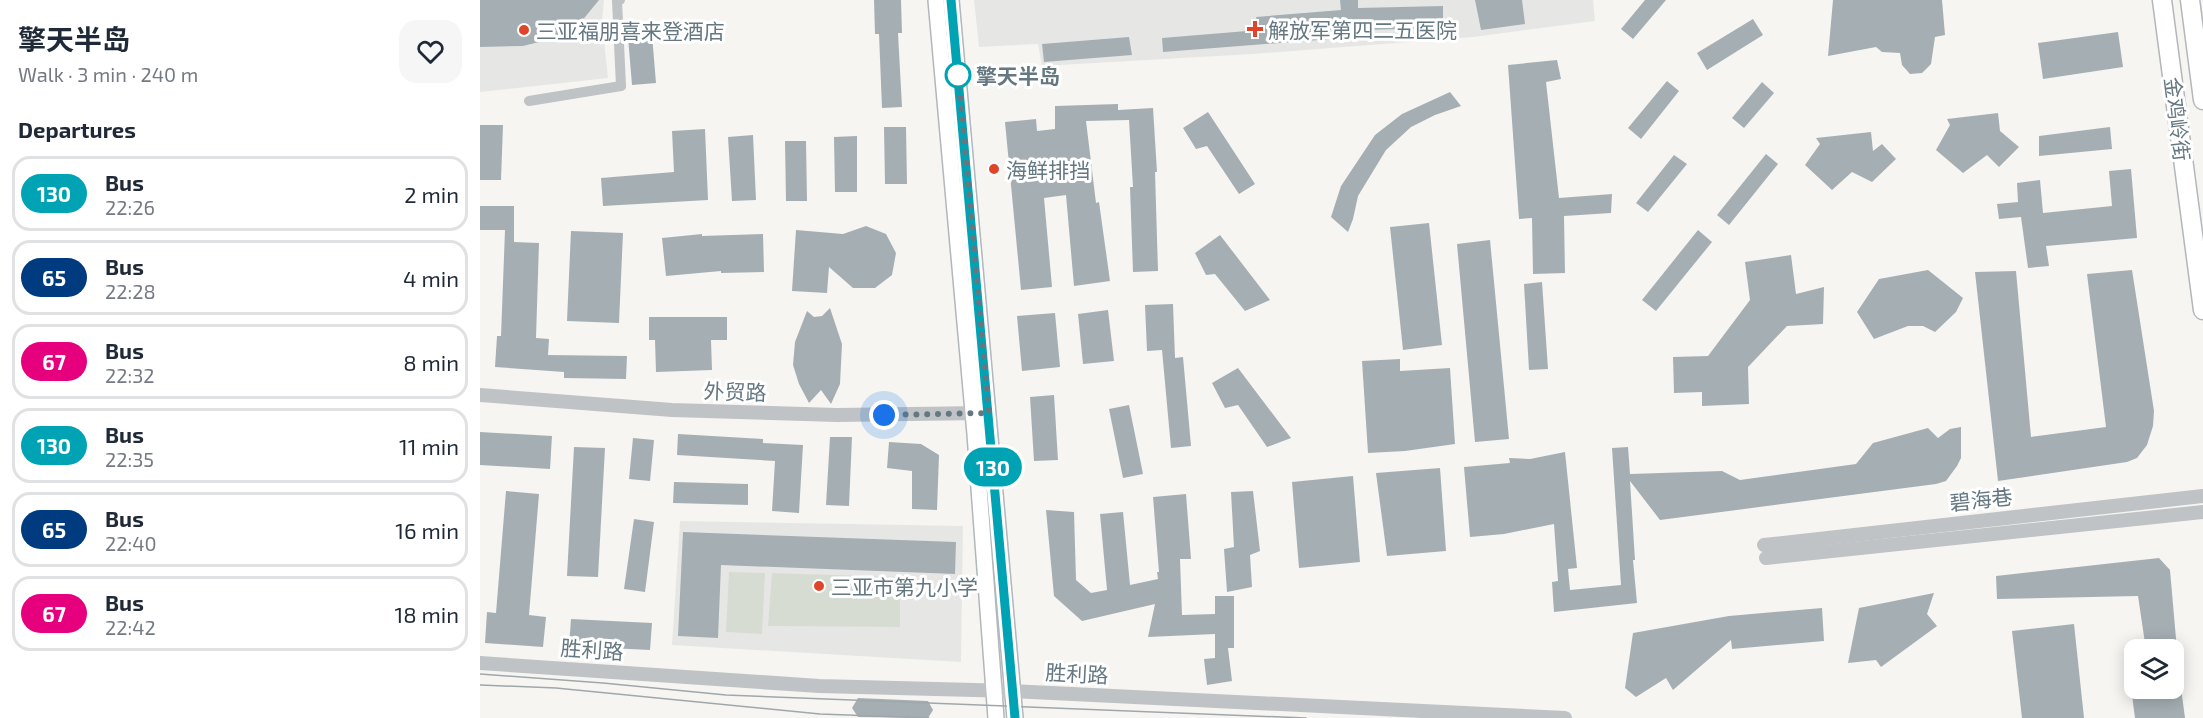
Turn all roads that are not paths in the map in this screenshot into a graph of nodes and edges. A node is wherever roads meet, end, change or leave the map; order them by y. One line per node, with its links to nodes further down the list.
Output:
1 (620, 0): 7 (street)
2 (936, 0): 11 (main road)
3 (951, 0): 10 (main road)
4 (2162, 0): 8 (main road, 金鸡岭街)
5 (2190, 0): 6 (main road, 金鸡岭街)
6 (2203, 100)
7 (529, 101)
8 (2203, 310)
9 (480, 394): 11 (street, 外贸路)
10 (989, 413): 11 (street, 外贸路); 16 (main road)
11 (973, 414): 15 (main road)
12 (2203, 496): 13 (street, 碧海巷)
13 (2203, 512)
14 (480, 663): 15 (street, 胜利路)
15 (994, 691): 16 (street, 胜利路); 17 (main road)
16 (1013, 691): 18 (main road); 19 (street, 胜利路)
17 (996, 718)
18 (1015, 718)
19 (1564, 718)

